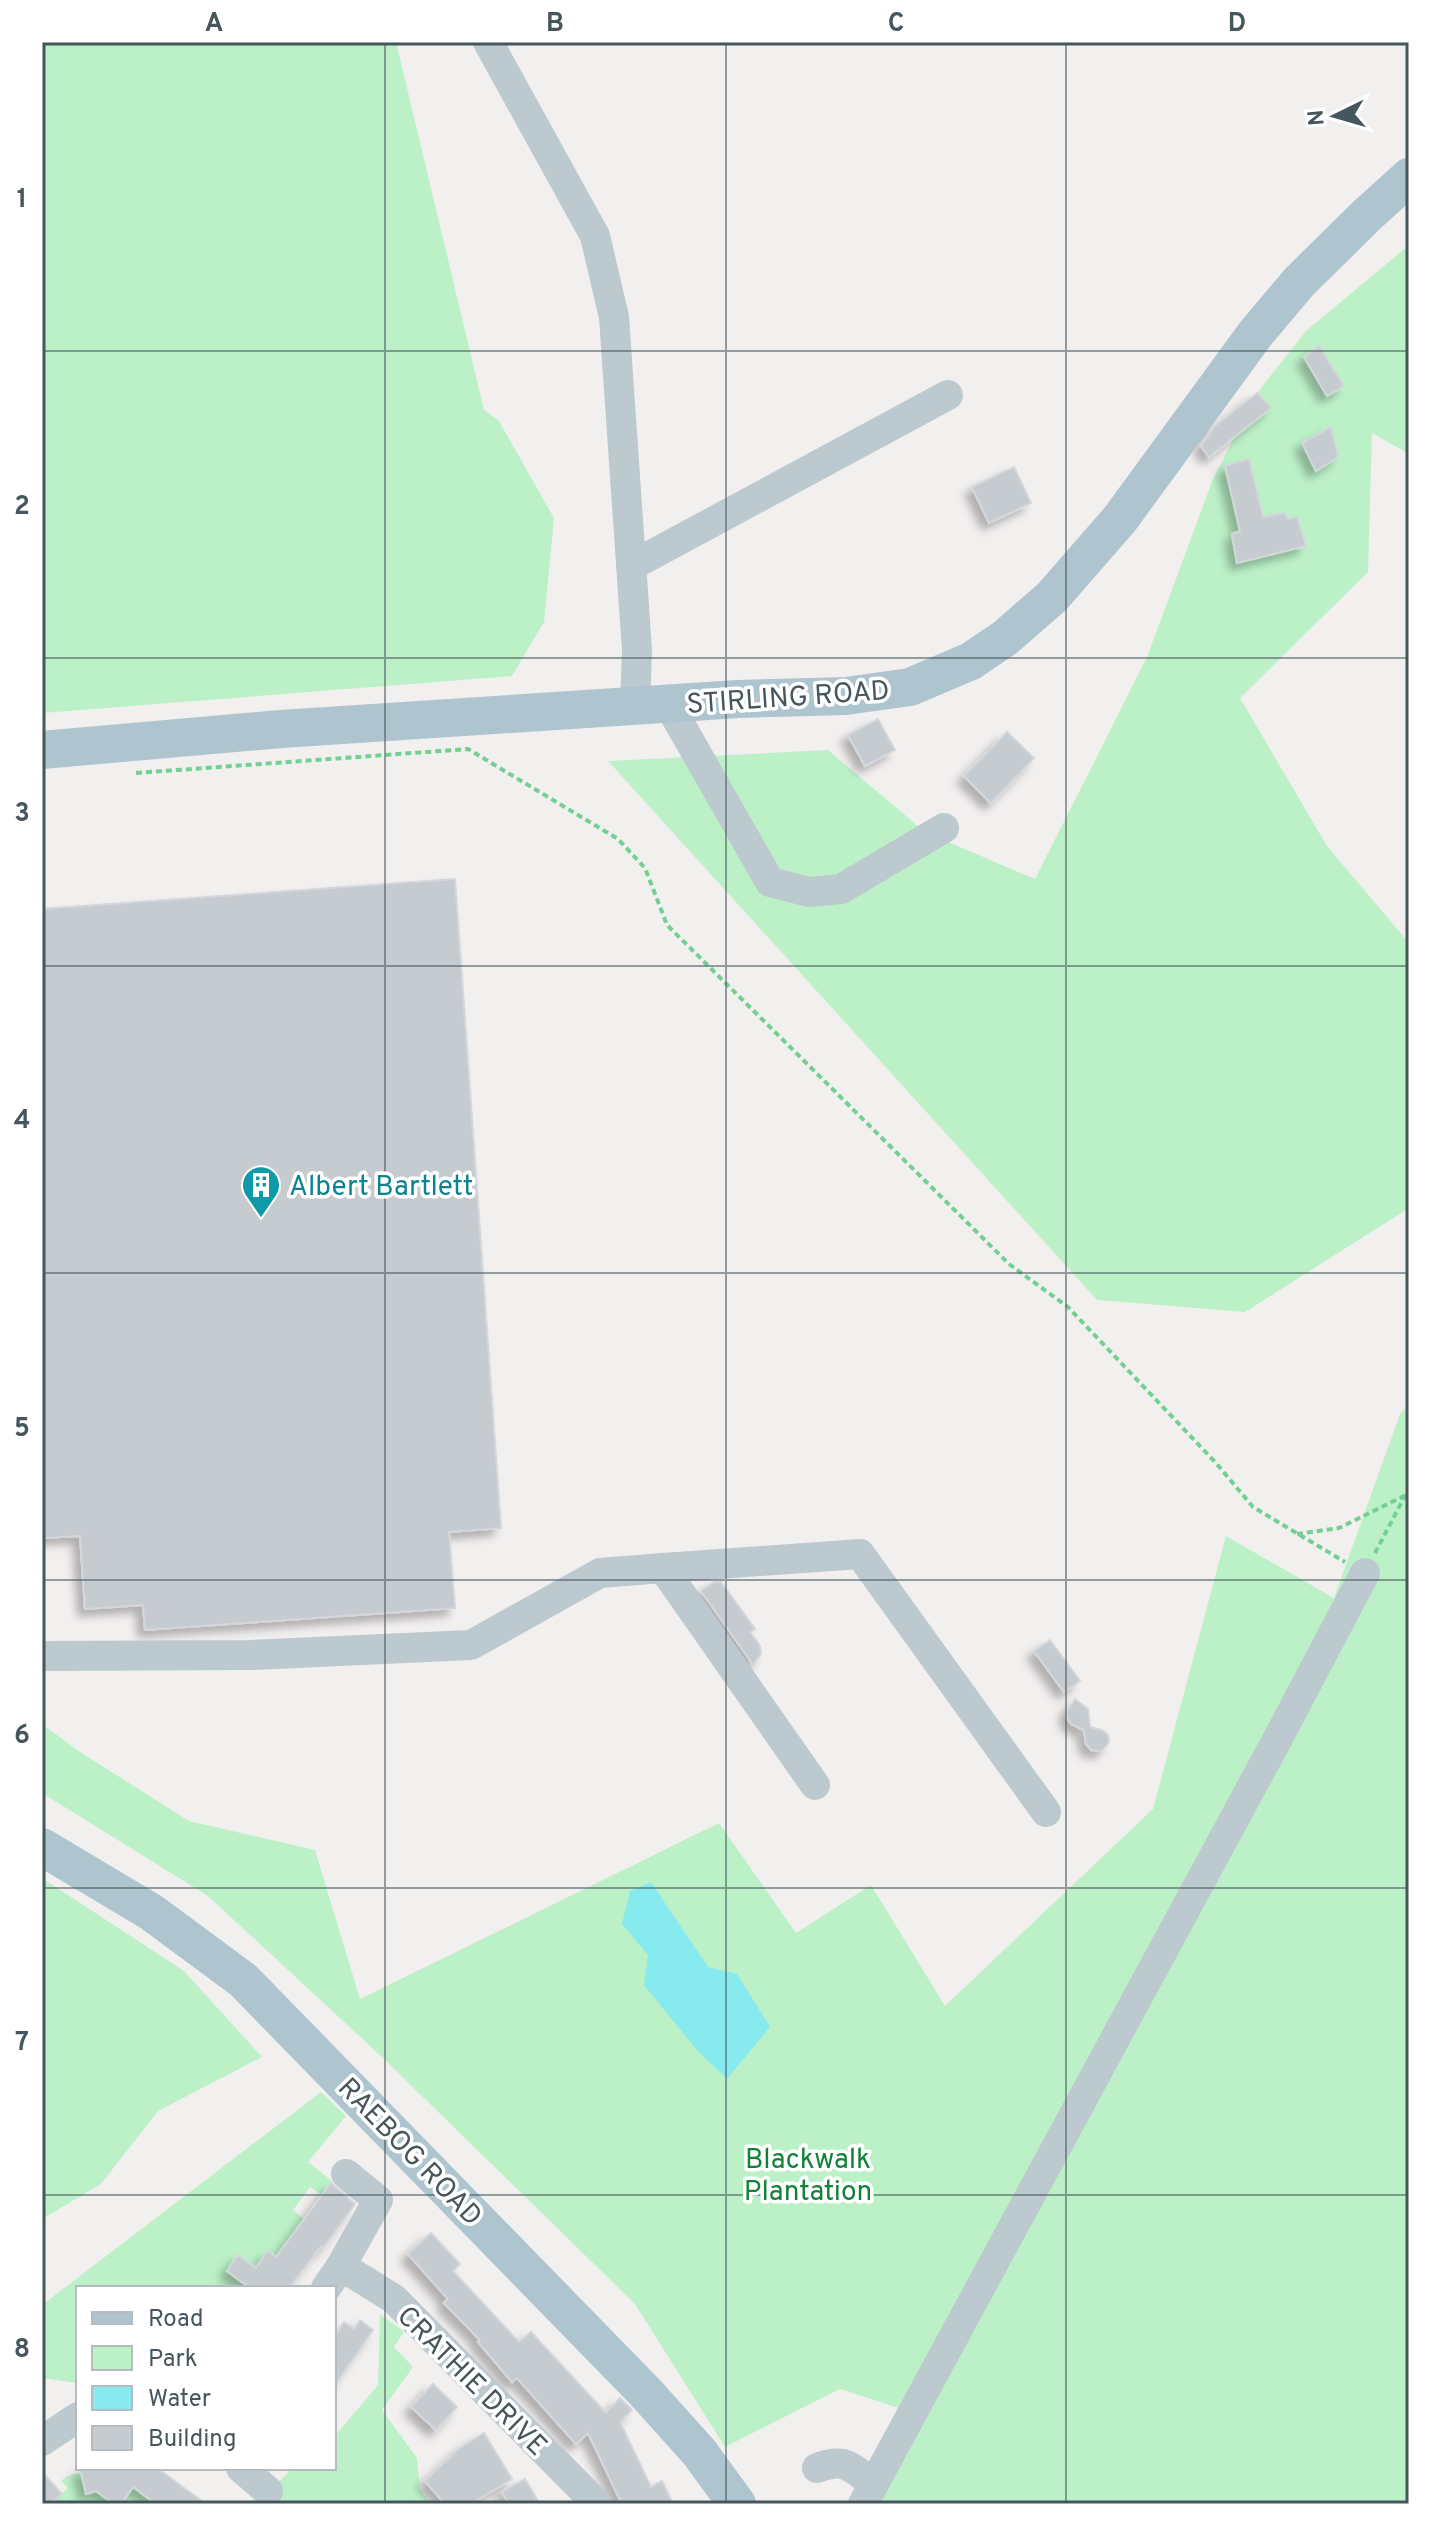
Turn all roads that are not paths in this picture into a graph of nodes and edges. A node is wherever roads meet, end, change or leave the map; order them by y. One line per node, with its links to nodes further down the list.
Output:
1 (488, 42): 4 (street)
2 (1409, 177): 5 (main road, STIRLING ROAD)
3 (948, 395): 4 (street)
4 (631, 566): 5 (street)
5 (652, 706): 6 (main road, STIRLING ROAD); 7 (street)
6 (42, 750)
7 (944, 828)
8 (663, 1568): 10 (street); 11 (street); 12 (street)
9 (1365, 1573): 21 (street)
10 (42, 1656)
11 (815, 1785)
12 (1046, 1812)
13 (42, 1847): 23 (main road, RAEBOG ROAD)
14 (346, 2174): 15 (street)
15 (334, 2277): 22 (street, CRATHIE DRIVE)
16 (76, 2418): 17 (street)
17 (42, 2441)
18 (817, 2468): 21 (street)
19 (243, 2470): 20 (street)
20 (268, 2491)
21 (869, 2494)
22 (597, 2504)
23 (737, 2504)

